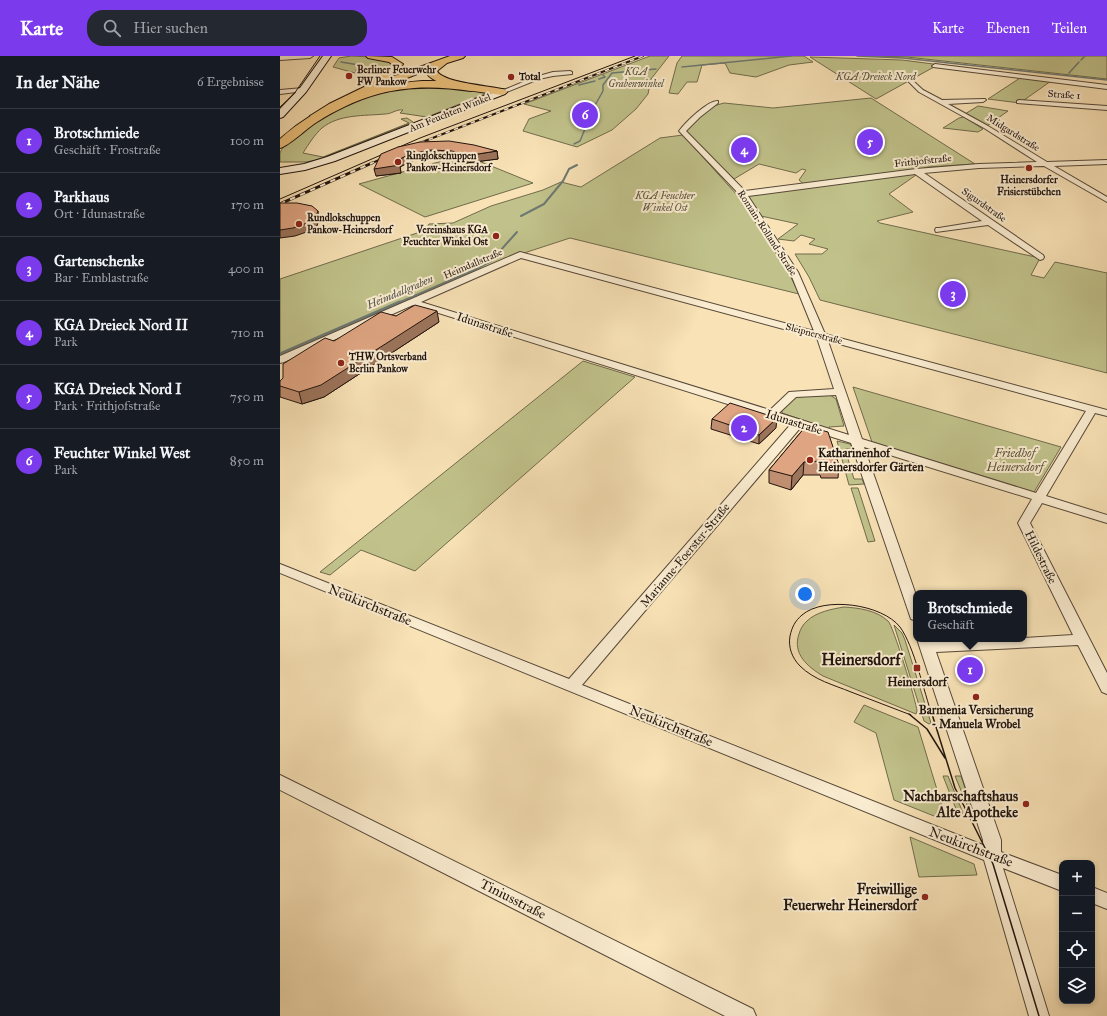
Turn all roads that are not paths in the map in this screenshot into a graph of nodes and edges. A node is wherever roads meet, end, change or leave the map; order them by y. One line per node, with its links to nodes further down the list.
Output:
1 (304, 56): 2 (street); 6 (street)
2 (310, 56)
3 (327, 56): 13 (main road)
4 (372, 56): 11 (main road)
5 (460, 56): 7 (highway)
6 (280, 58)
7 (446, 59): 11 (highway); 15 (highway); 22 (highway)
8 (935, 66): 12 (street)
9 (570, 73): 15 (street, Am Feuchten Winkel)
10 (910, 80): 18 (street, Midgardstraße)
11 (368, 84): 23 (main road)
12 (1107, 87)
13 (303, 90): 14 (street); 21 (main road)
14 (280, 92)
15 (500, 93): 22 (main road); 25 (main road, Am Feuchten Winkel)
16 (983, 100): 18 (street)
17 (716, 102): 31 (street, Romain-Rolland-Straße)
18 (941, 102): 26 (street, Midgardstraße)
19 (1019, 102): 20 (street, Straße 1)
20 (1107, 108)
21 (280, 115)
22 (316, 116): 24 (main road)
23 (280, 135)
24 (280, 145)
25 (331, 159): 28 (main road, Am Feuchten Winkel); 30 (main road, Am Feuchten Winkel)
26 (1042, 162): 27 (street, Frithjofstraße); 29 (street, Frithjofstraße); 32 (street, Midgardstraße)
27 (1107, 162)
28 (280, 170)
29 (916, 172): 31 (street, Frithjofstraße); 33 (street, Sigurdstraße)
30 (280, 181)
31 (743, 194): 38 (street, Romain-Rolland-Straße)
32 (1106, 199)
33 (989, 222): 34 (street); 36 (street, Sigurdstraße)
34 (939, 230)
35 (520, 255): 37 (street, Heimdallstraße); 38 (street, Sleipnerstraße)
36 (1040, 257)
37 (413, 302): 39 (street, Heimdallstraße); 43 (street, Idunastraße)
38 (821, 336): 40 (street, Romain-Rolland-Straße); 41 (street, Sleipnerstraße)
39 (280, 360)
40 (840, 392): 43 (street); 45 (street, Romain-Rolland-Straße)
41 (1092, 409): 42 (street, Sleipnerstraße); 46 (street, Hildestraße)
42 (1107, 413)
43 (771, 415): 44 (street, Idunastraße)
44 (798, 423): 45 (street, Idunastraße); 55 (street, Marianne-Foerster-Straße)
45 (856, 440): 46 (street, Idunastraße); 49 (street, Romain-Rolland-Straße)
46 (1038, 498): 47 (street, Idunastraße); 50 (street, Hildestraße)
47 (1107, 519)
48 (280, 568): 55 (street, Neukirchstraße)
49 (913, 607)
50 (1082, 640): 51 (street); 54 (street, Hildestraße)
51 (1027, 641)
52 (977, 642): 53 (street)
53 (925, 643): 58 (street)
54 (1103, 672): 56 (street, Hildestraße)
55 (572, 686): 58 (street, Neukirchstraße)
56 (1107, 688)
57 (280, 782): 62 (street, Tiniusstraße)
58 (993, 856): 59 (street, Neukirchstraße); 63 (street)
59 (1059, 881)
60 (1095, 895): 61 (street)
61 (1107, 900)
62 (746, 1016)
63 (1039, 1016)

